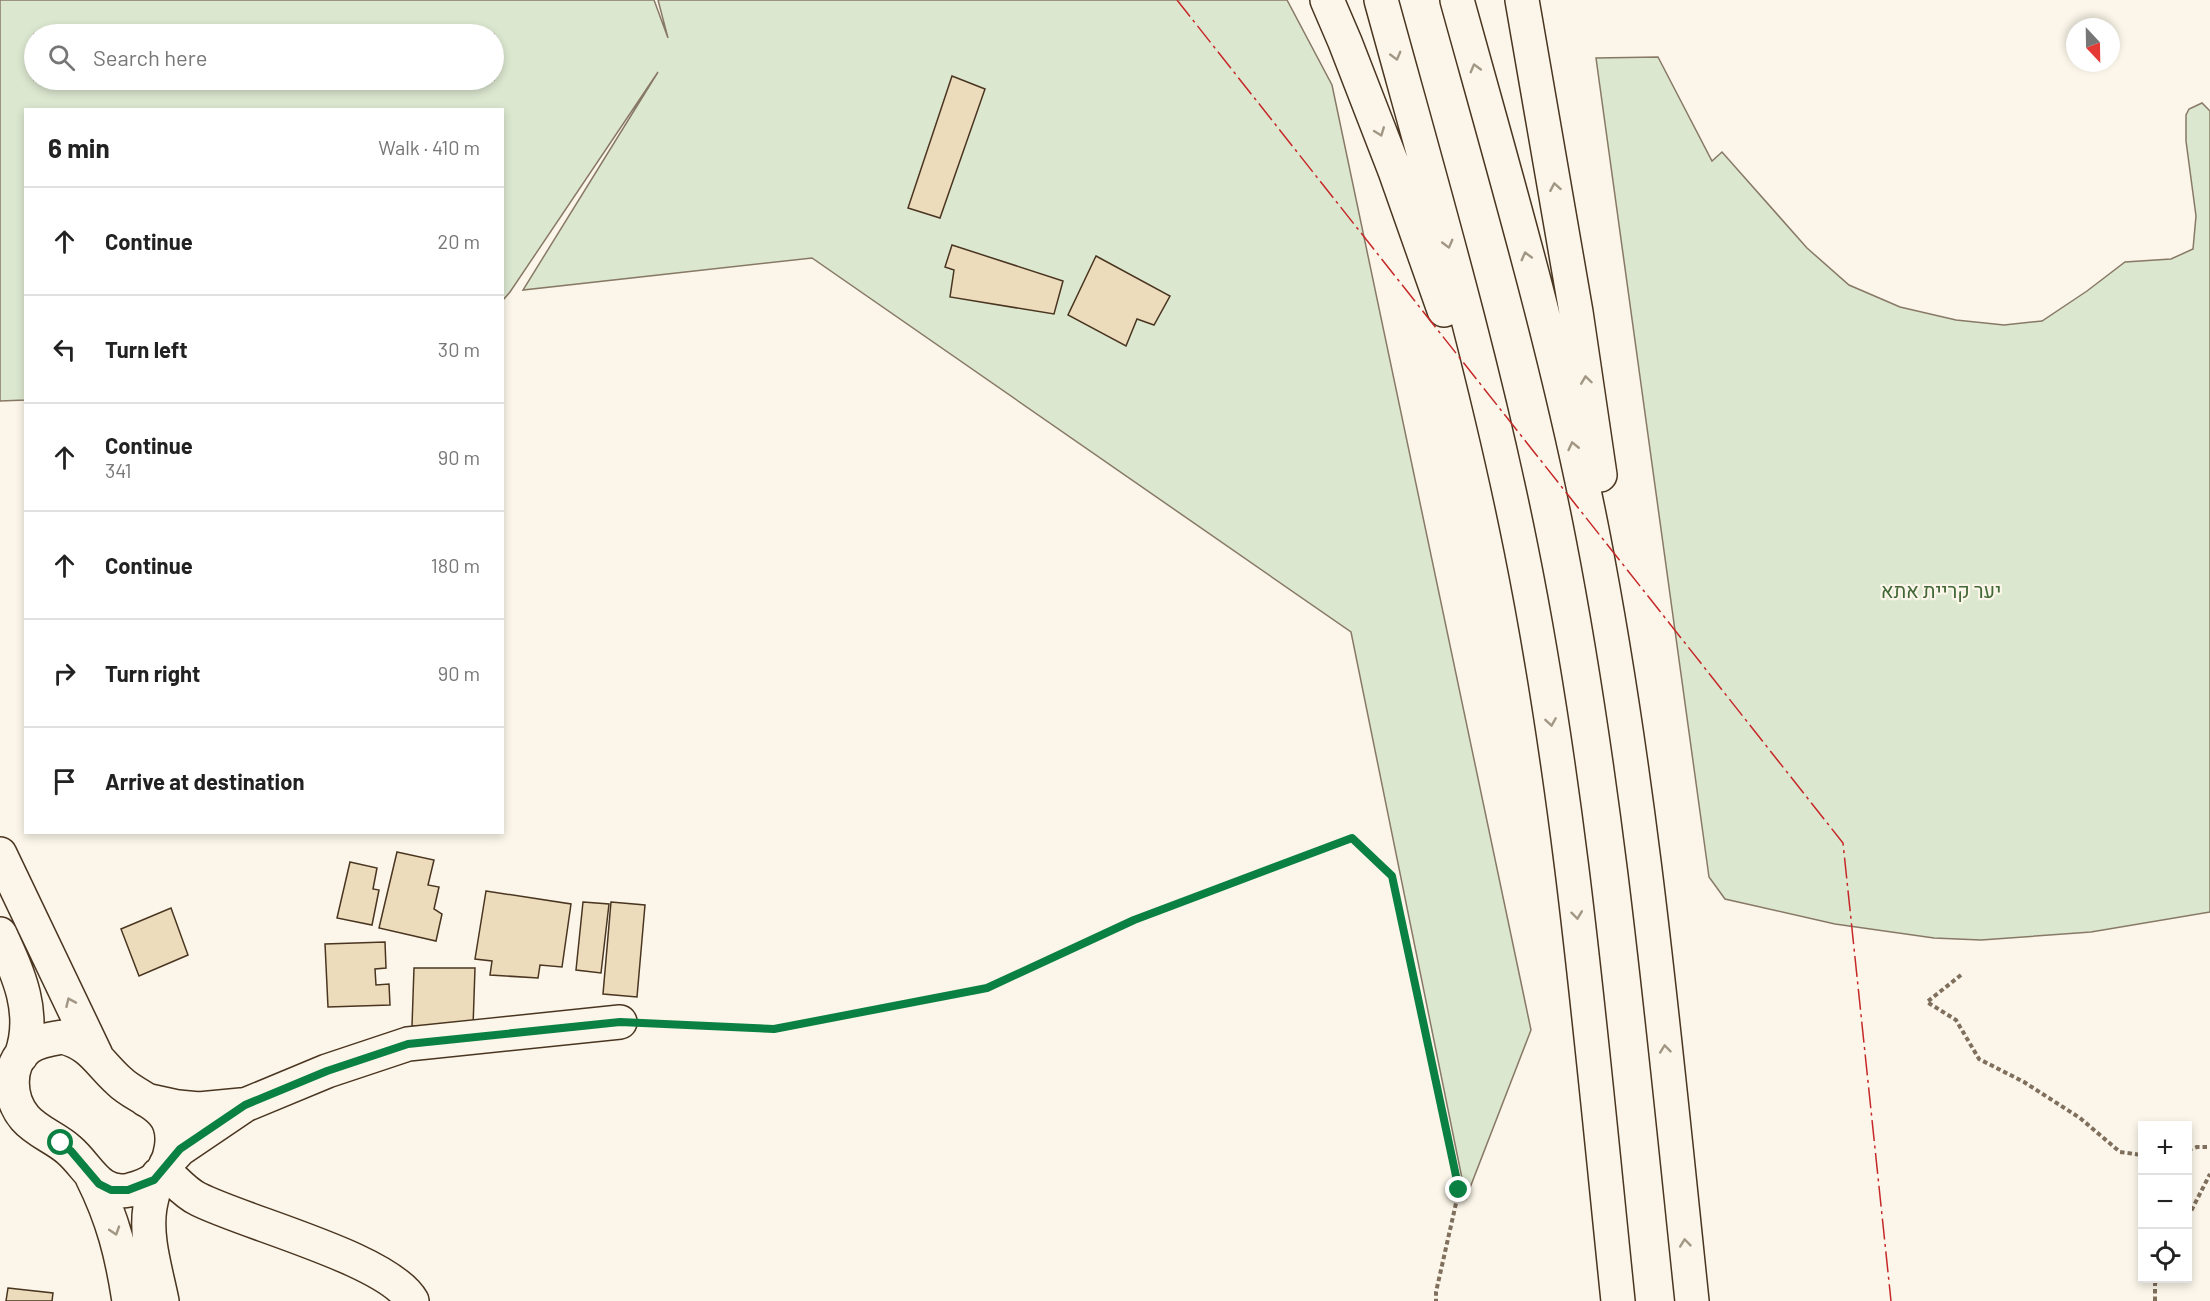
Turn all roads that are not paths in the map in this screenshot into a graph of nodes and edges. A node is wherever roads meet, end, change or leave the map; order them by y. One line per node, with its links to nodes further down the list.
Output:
1 (1327, 0): 5 (main road, one-way to 5)
2 (1380, 0): 5 (main road, one-way to 5)
3 (1456, 0): 7 (main road, one-way to 3)
4 (1522, 0): 7 (main road, one-way to 4)
5 (1545, 676): 21 (main road, one-way to 21)
6 (0, 854): 10 (main road, one-way to 6)
7 (1651, 917): 22 (main road, one-way to 7)
8 (0, 934): 11 (main road)
9 (620, 1022): 13 (main road)
10 (96, 1055): 11 (main road); 12 (main road)
11 (11, 1073): 15 (main road)
12 (146, 1100): 13 (main road); 16 (main road)
13 (245, 1105): 16 (main road)
14 (0, 1127): 15 (main road)
15 (50, 1137): 17 (main road)
16 (162, 1169): 17 (main road); 19 (main road); 20 (main road)
17 (92, 1177): 18 (main road, one-way to 18)
18 (129, 1301)
19 (162, 1301)
20 (412, 1301)
21 (1618, 1301)
22 (1692, 1301)

